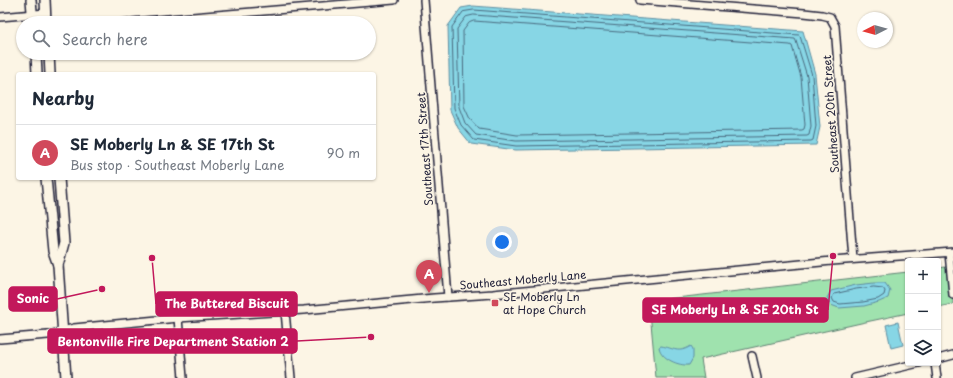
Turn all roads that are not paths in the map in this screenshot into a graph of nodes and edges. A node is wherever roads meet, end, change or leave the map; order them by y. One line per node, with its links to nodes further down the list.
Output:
1 (32, 0): 7 (main road)
2 (44, 0): 6 (main road)
3 (394, 0): 9 (street)
4 (424, 0): 22 (street, Southeast 17th Street)
5 (640, 0): 19 (street, Southeast 20th Street)
6 (46, 13): 8 (street)
7 (33, 16)
8 (40, 16)
9 (203, 16)
10 (0, 17): 11 (street)
11 (16, 18)
12 (36, 60): 14 (main road)
13 (49, 60): 15 (main road)
14 (37, 72)
15 (50, 72)
16 (46, 180): 20 (main road)
17 (59, 180): 20 (main road)
18 (951, 252): 19 (street, Southeast Moberly Lane); 21 (street)
19 (853, 259): 22 (street, Southeast Moberly Lane)
20 (58, 265): 25 (main road)
21 (953, 295)
22 (448, 297): 23 (street, Southeast Moberly Lane)
23 (285, 311): 24 (street, Southeast Moberly Lane); 34 (street)
24 (178, 318): 25 (street, Southeast Moberly Lane); 33 (street)
25 (63, 331): 26 (street, Southeast Moberly Lane); 32 (main road)
26 (0, 339)
27 (953, 355): 29 (street)
28 (752, 356): 35 (street)
29 (941, 358)
30 (906, 366): 36 (street)
31 (935, 366): 37 (street)
32 (66, 378)
33 (183, 378)
34 (291, 378)
35 (757, 378)
36 (855, 378)
37 (937, 378)

